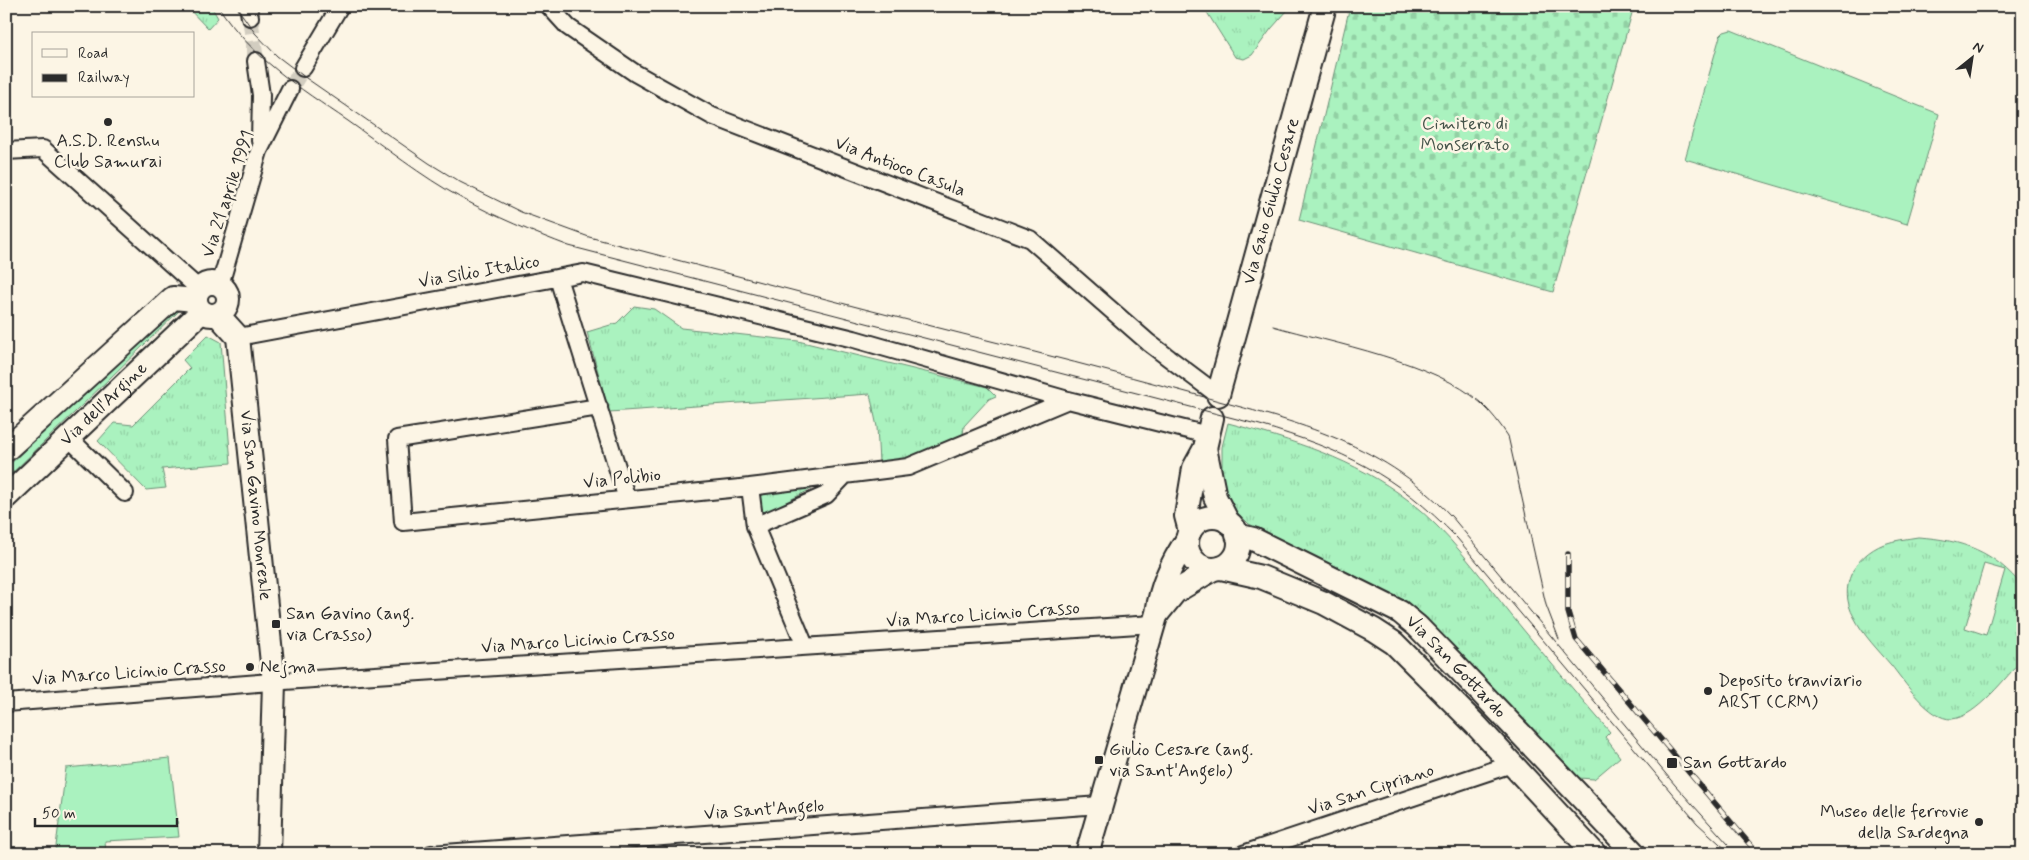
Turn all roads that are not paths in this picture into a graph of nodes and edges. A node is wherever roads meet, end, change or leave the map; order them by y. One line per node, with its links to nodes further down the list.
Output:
1 (340, 6): 5 (street)
2 (549, 6): 12 (street, Via Antioco Casula)
3 (1325, 6): 12 (main road, Via Gaio Giulio Cesare)
4 (256, 61): 8 (street)
5 (303, 68)
6 (290, 89): 8 (street, Via 21 aprile 1991)
7 (6, 151): 10 (street)
8 (259, 151): 10 (street, Via 21 aprile 1991)
9 (558, 278): 11 (street, Via Silio Italico); 13 (street); 14 (street, Via Silio Italico)
10 (207, 300): 11 (main road); 16 (main road, Via dell'Argine); 17 (main road, Via dell'Argine)
11 (238, 337): 29 (main road, Via San Gavino Monreale)
12 (1218, 395)
13 (1068, 400): 15 (street); 18 (street, Via Polibio)
14 (599, 407): 22 (street, Via Silio Italico); 22 (street, Via Polibio)
15 (1209, 434): 24 (main road); 25 (main road)
16 (69, 438): 20 (street); 21 (main road, Via dell'Argine)
17 (6, 450)
18 (845, 475): 19 (street, Via Polibio); 23 (street)
19 (750, 487): 22 (street, Via Polibio); 23 (street)
20 (125, 493)
21 (6, 497)
22 (627, 499)
23 (755, 526): 28 (street)
24 (1232, 528): 25 (main road); 26 (main road); 38 (main road, Via San Gottardo)
25 (1188, 536): 26 (main road); 27 (main road)
26 (1217, 568): 27 (main road); 31 (main road, Via San Gottardo)
27 (1155, 619): 28 (street, Via Marco Licinio Crasso); 32 (main road)
28 (805, 646): 29 (street, Via Marco Licinio Crasso)
29 (274, 682): 30 (street, Via Marco Licinio Crasso); 33 (main road, Via San Gavino Monreale)
30 (6, 703)
31 (1512, 764): 36 (street, Via San Cipriano); 37 (main road, Via San Gottardo)
32 (1100, 805): 34 (street, Via Sant'Angelo); 35 (main road)
33 (269, 854)
34 (431, 854)
35 (1087, 854)
36 (1243, 854)
37 (1595, 854)
38 (1634, 854)

